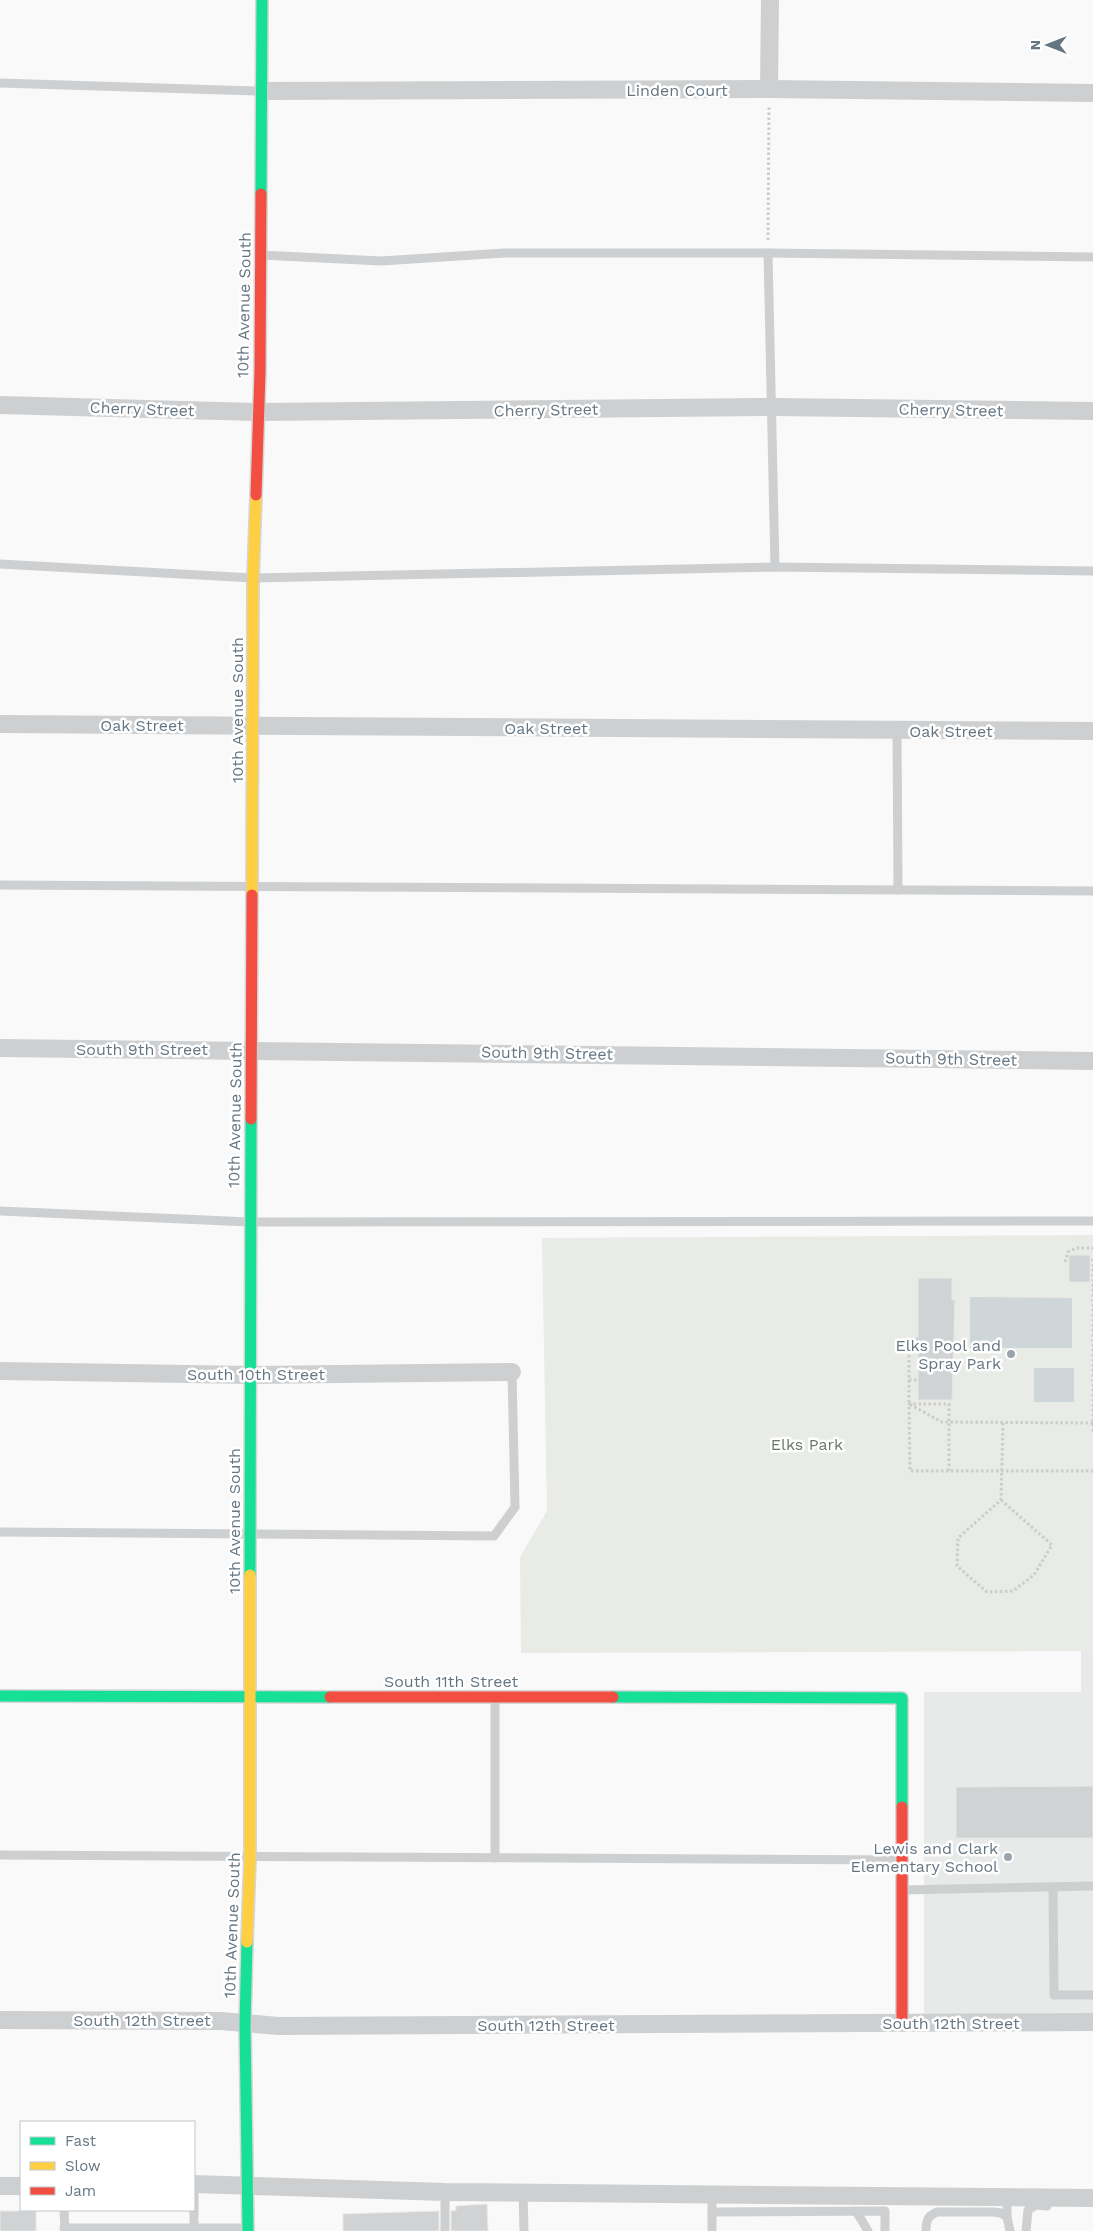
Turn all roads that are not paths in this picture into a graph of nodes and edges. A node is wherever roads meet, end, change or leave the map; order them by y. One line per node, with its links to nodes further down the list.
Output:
1 (262, 0): 5 (street, 10th Avenue South)
2 (770, 0): 4 (street)
3 (0, 83): 5 (lane)
4 (769, 89): 5 (street, Linden Court); 6 (street, Linden Court)
5 (262, 91): 8 (street, 10th Avenue South)
6 (1093, 92)
7 (768, 253): 8 (lane); 9 (lane); 11 (lane)
8 (261, 255): 13 (street, 10th Avenue South)
9 (1093, 257)
10 (0, 405): 13 (street, Cherry Street)
11 (773, 407): 12 (street, Cherry Street); 13 (street, Cherry Street); 15 (lane)
12 (1093, 411)
13 (259, 412): 17 (street, 10th Avenue South)
14 (0, 564): 17 (lane)
15 (775, 567): 16 (lane); 17 (lane)
16 (1093, 570)
17 (254, 578): 19 (street, 10th Avenue South)
18 (0, 724): 19 (street, Oak Street)
19 (252, 726): 20 (street, Oak Street); 23 (street, 10th Avenue South)
20 (897, 730): 21 (street, Oak Street); 24 (lane)
21 (1093, 731)
22 (0, 885): 23 (lane)
23 (252, 887): 24 (lane); 27 (street, 10th Avenue South)
24 (898, 890): 25 (lane)
25 (1093, 890)
26 (0, 1048): 27 (street, South 9th Street)
27 (252, 1049): 28 (street, South 9th Street); 31 (street, 10th Avenue South)
28 (1093, 1061)
29 (0, 1211): 31 (lane)
30 (1093, 1221): 31 (lane)
31 (250, 1222): 34 (street, 10th Avenue South)
32 (0, 1371): 34 (street, South 10th Street)
33 (512, 1372): 34 (street, South 10th Street); 36 (lane)
34 (250, 1375): 36 (street, 10th Avenue South)
35 (0, 1532): 36 (lane)
36 (250, 1532): 38 (street, 10th Avenue South)
37 (0, 1696): 38 (street, South 11th Street)
38 (251, 1697): 39 (street, South 11th Street); 41 (street, 10th Avenue South)
39 (495, 1698): 42 (lane); 43 (street, South 11th Street)
40 (0, 1855): 41 (lane)
41 (250, 1857): 42 (lane); 50 (street, 10th Avenue South)
42 (495, 1858): 43 (lane)
43 (902, 1860): 46 (street)
44 (1093, 1886): 45 (lane)
45 (1053, 1887): 46 (lane); 47 (lane)
46 (902, 1890): 51 (street)
47 (1093, 1995)
48 (0, 2020): 50 (street, South 12th Street)
49 (1093, 2022): 51 (street, South 12th Street)
50 (245, 2024): 51 (street, South 12th Street); 53 (street, 10th Avenue South)
51 (902, 2024)
52 (195, 2184): 53 (street)
53 (249, 2185): 56 (street); 69 (street, 10th Avenue South)
54 (0, 2186): 55 (street)
55 (20, 2186)
56 (445, 2192): 57 (street); 70 (lane)
57 (522, 2192): 61 (street); 71 (lane)
58 (1007, 2198): 59 (street); 62 (street); 66 (lane)
59 (1073, 2198): 60 (street); 77 (lane)
60 (1093, 2198)
61 (712, 2203): 62 (street); 65 (lane); 72 (lane)
62 (933, 2205): 66 (lane); 75 (lane)
63 (64, 2211): 67 (lane)
64 (194, 2211): 68 (lane)
65 (856, 2211): 73 (lane); 74 (lane)
66 (1007, 2217): 76 (lane)
67 (64, 2230): 68 (lane)
68 (194, 2230): 69 (lane)
69 (248, 2230)
70 (445, 2231)
71 (524, 2231)
72 (712, 2231)
73 (868, 2231)
74 (885, 2231)
75 (926, 2231)
76 (1010, 2231)
77 (1026, 2231)

